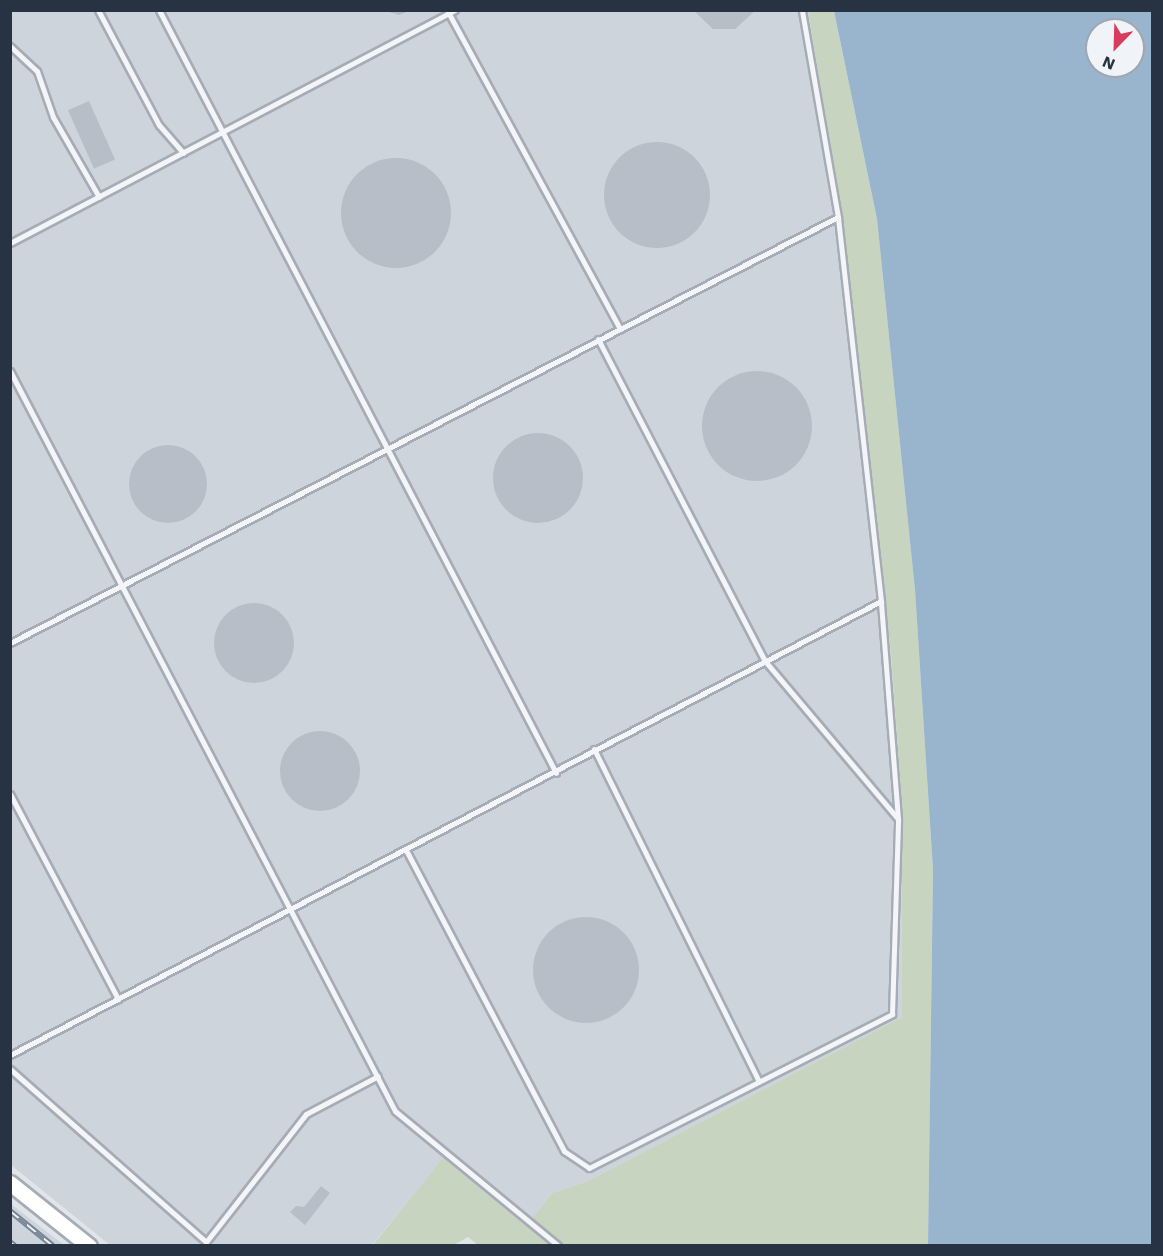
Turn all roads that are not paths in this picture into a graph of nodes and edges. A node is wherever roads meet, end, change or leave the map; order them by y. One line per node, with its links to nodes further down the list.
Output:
1 (98, 10): 7 (lane)
2 (159, 10): 6 (lane)
3 (802, 10): 9 (lane)
4 (450, 12): 6 (lane); 11 (lane)
5 (10, 46): 8 (lane)
6 (223, 133): 7 (lane); 14 (lane)
7 (183, 153): 8 (lane)
8 (99, 197): 10 (lane)
9 (838, 217): 11 (lane); 16 (lane)
10 (10, 243)
11 (620, 329): 12 (lane)
12 (598, 339): 14 (lane); 18 (lane)
13 (10, 371): 15 (lane)
14 (387, 448): 15 (lane); 20 (lane)
15 (122, 585): 17 (lane); 24 (lane)
16 (881, 601): 18 (lane); 22 (lane)
17 (10, 643)
18 (765, 661): 19 (lane); 22 (lane)
19 (594, 749): 20 (lane); 29 (lane)
20 (556, 773): 23 (lane)
21 (10, 794): 25 (lane)
22 (898, 819): 29 (lane)
23 (406, 850): 24 (lane); 29 (lane)
24 (291, 910): 25 (lane); 28 (lane)
25 (118, 999): 26 (lane)
26 (10, 1055)
27 (10, 1070): 31 (lane)
28 (378, 1076): 31 (lane); 33 (lane)
29 (759, 1082)
30 (10, 1183): 32 (main road)
31 (205, 1244)
32 (89, 1245)
33 (559, 1245)

